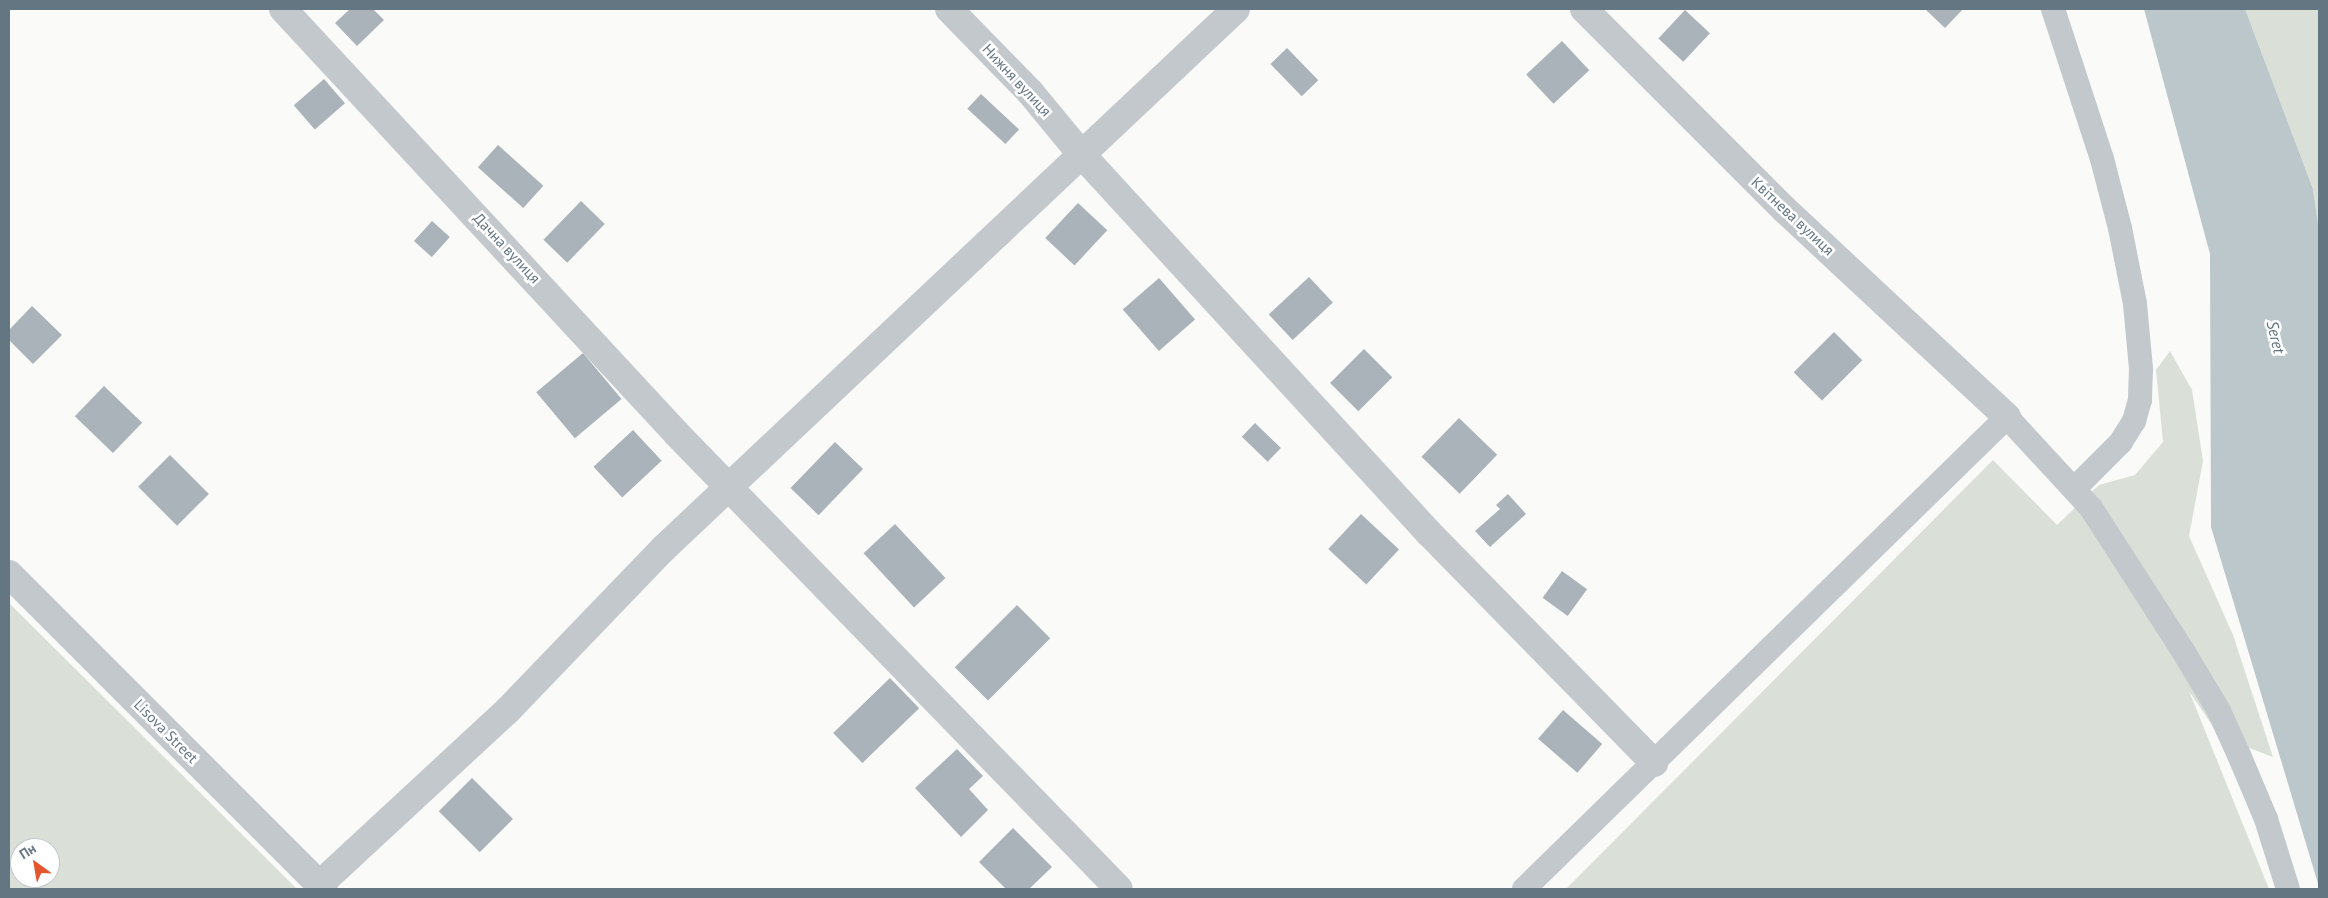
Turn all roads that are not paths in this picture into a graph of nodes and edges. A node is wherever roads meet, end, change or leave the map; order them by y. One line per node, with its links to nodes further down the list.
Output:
1 (283, 9): 8 (street, Дачна вулиця)
2 (949, 9): 6 (street, Нижня вулиця)
3 (1236, 9): 6 (street)
4 (1584, 9): 7 (street, Квітнева вулиця)
5 (2053, 9): 9 (lane)
6 (1082, 155): 8 (street); 11 (street, Нижня вулиця)
7 (2007, 418): 9 (lane); 11 (lane)
8 (729, 488): 12 (street); 13 (street, Дачна вулиця)
9 (2074, 489): 15 (lane)
10 (9, 574): 12 (street, Lisova Street)
11 (1654, 763): 14 (lane)
12 (322, 887)
13 (1119, 889)
14 (1524, 889)
15 (2288, 889)

